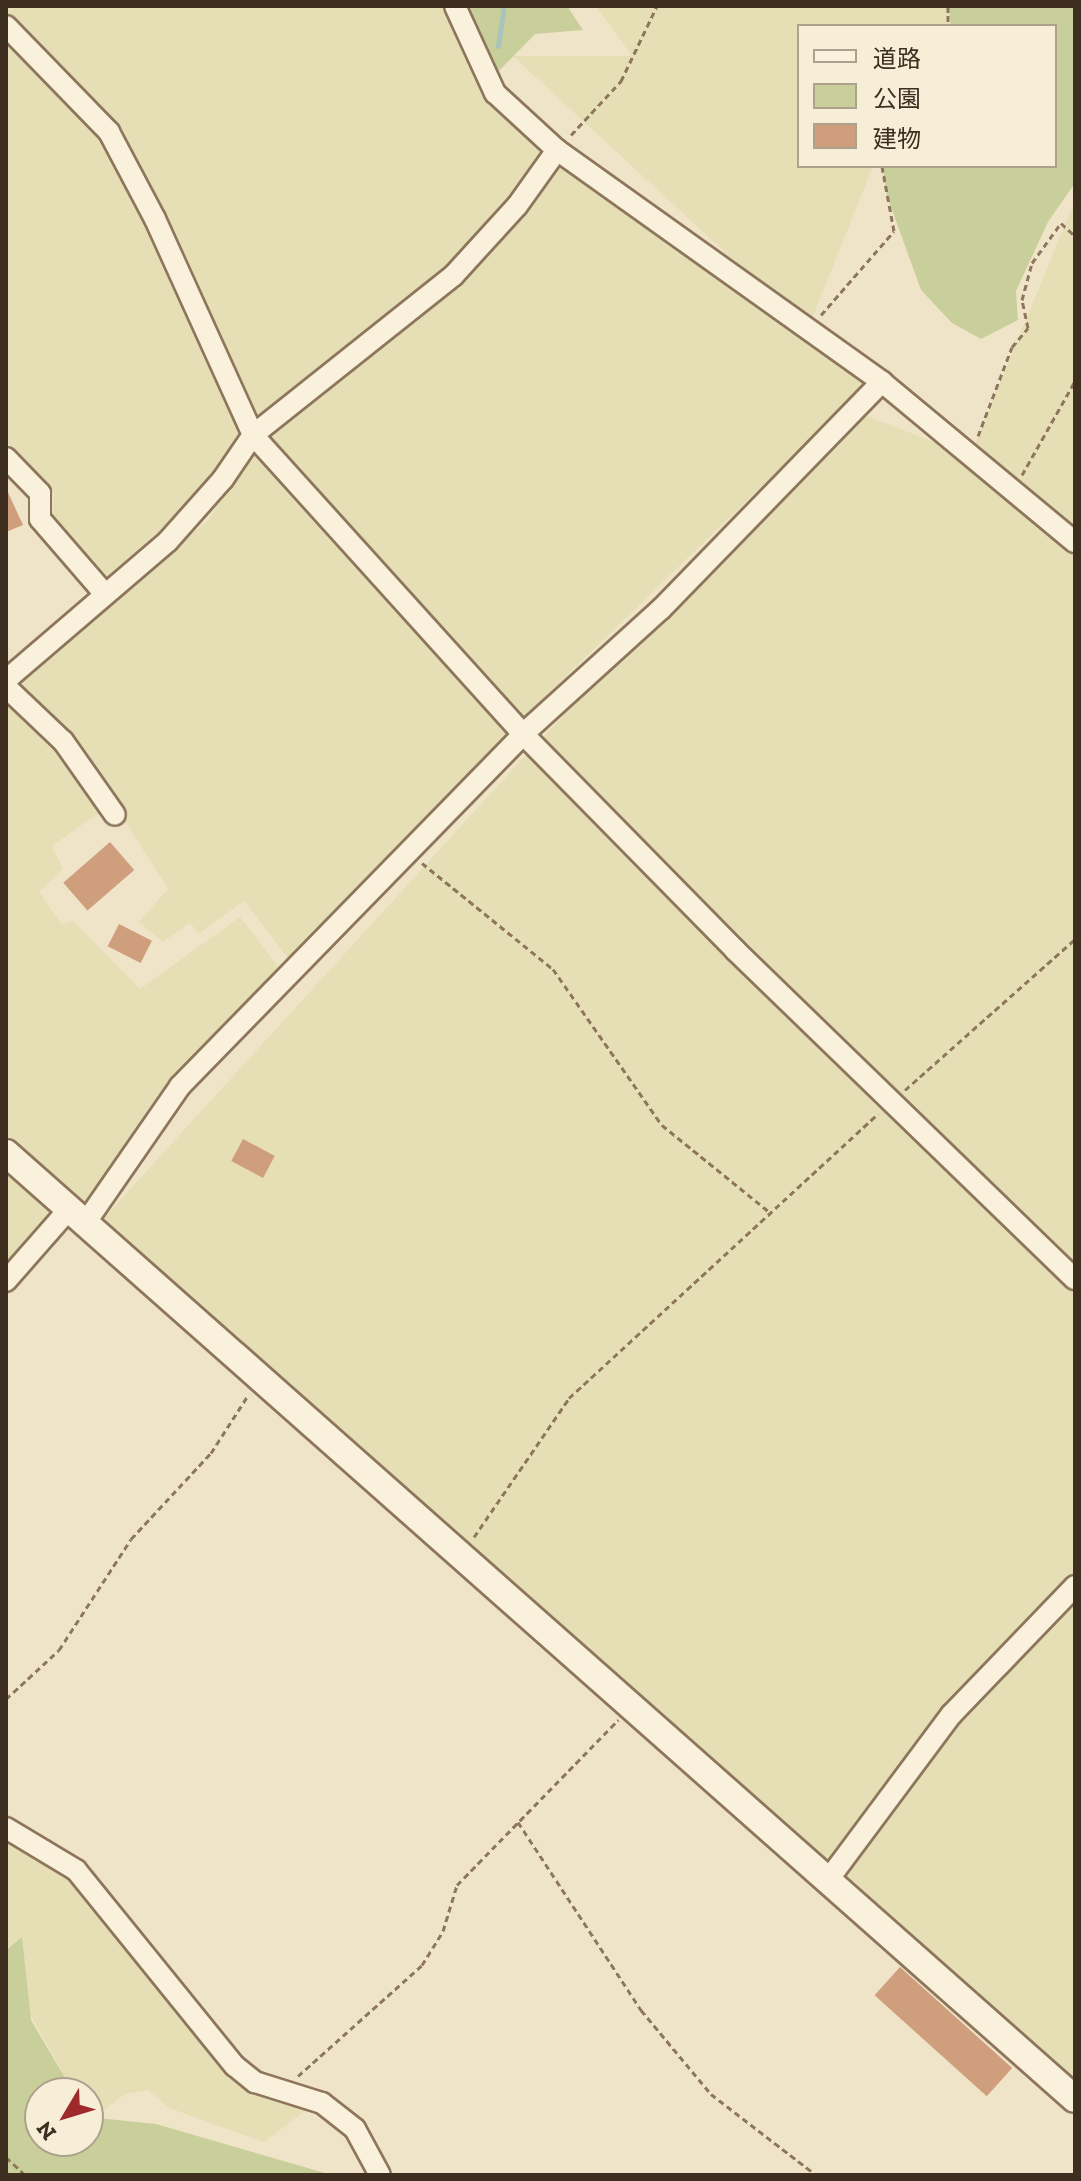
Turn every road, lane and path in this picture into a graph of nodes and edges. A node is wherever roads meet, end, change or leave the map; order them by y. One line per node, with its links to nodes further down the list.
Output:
1 (455, 6): 4 (street)
2 (657, 6): 4 (path)
3 (6, 26): 10 (street)
4 (557, 150): 7 (street); 10 (street)
5 (882, 168): 7 (path)
6 (1075, 236): 11 (path)
7 (808, 329): 9 (street)
8 (1075, 381): 13 (path)
9 (882, 382): 11 (street); 18 (street)
10 (253, 435): 15 (street); 18 (street)
11 (970, 456): 13 (street)
12 (6, 458): 15 (street)
13 (1013, 492): 14 (street)
14 (1075, 542)
15 (105, 594): 16 (street)
16 (6, 680)
17 (6, 687): 19 (street)
18 (523, 734): 20 (street); 22 (street)
19 (115, 815)
20 (409, 852): 24 (path); 25 (street)
21 (1075, 939): 22 (path)
22 (893, 1100): 24 (path); 26 (street)
23 (6, 1153): 25 (street)
24 (772, 1214): 29 (path)
25 (77, 1215): 27 (street); 28 (street)
26 (1075, 1279)
27 (6, 1281)
28 (260, 1378): 29 (street); 31 (path)
29 (461, 1556): 32 (street)
30 (1075, 1586): 35 (street)
31 (6, 1699)
32 (631, 1706): 33 (path); 35 (street)
33 (518, 1822): 36 (path); 41 (path)
34 (6, 1828): 36 (street)
35 (828, 1880): 37 (street)
36 (281, 2092): 40 (street)
37 (1075, 2099)
38 (6, 2157): 39 (path)
39 (25, 2175)
40 (380, 2175)
41 (816, 2175)

